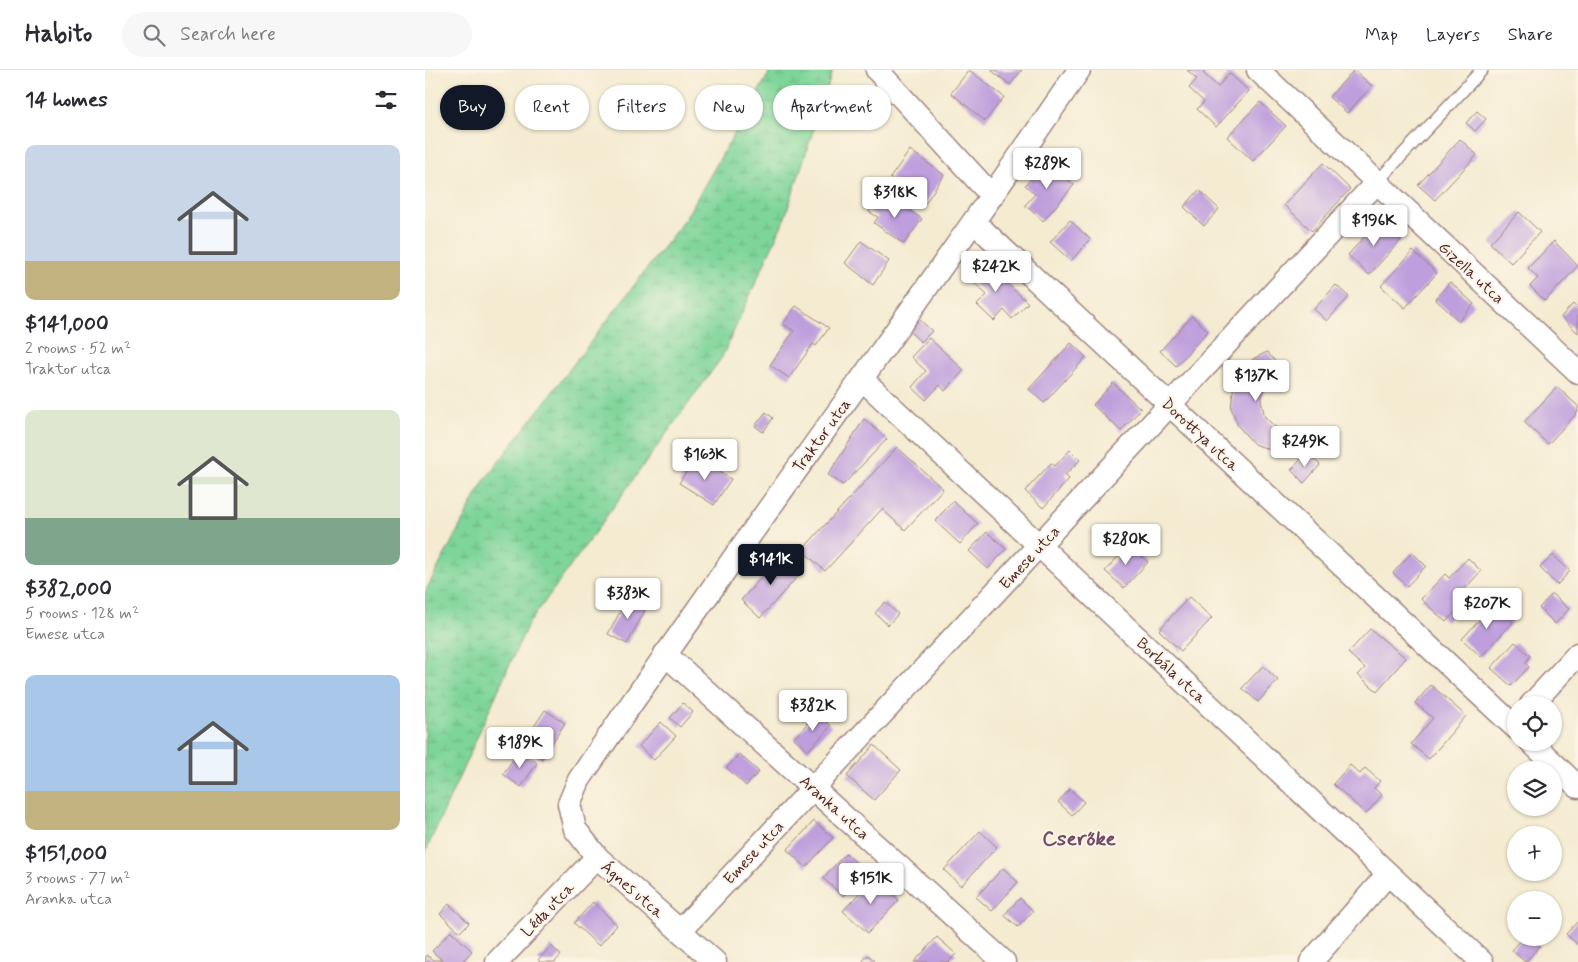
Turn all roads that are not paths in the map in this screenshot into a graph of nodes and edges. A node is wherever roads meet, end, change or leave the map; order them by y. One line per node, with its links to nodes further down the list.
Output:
1 (877, 70): 6 (street)
2 (1079, 70): 6 (street, Traktor utca)
3 (1258, 70): 5 (street, Gizella utca)
4 (1482, 70): 5 (lane)
5 (1377, 182): 8 (street, Gizella utca); 10 (street, Emese utca)
6 (992, 196): 7 (street, Traktor utca)
7 (974, 222): 9 (street, Traktor utca); 10 (street, Dorottya utca)
8 (1578, 372)
9 (862, 379): 11 (street, Borbála utca); 12 (street, Traktor utca)
10 (1170, 404): 11 (street, Emese utca); 15 (street, Dorottya utca)
11 (1040, 546): 17 (street, Emese utca); 21 (street, Borbála utca)
12 (665, 654): 17 (street, Aranka utca); 19 (street, Traktor utca)
13 (1578, 654): 14 (street)
14 (1539, 696)
15 (1507, 718)
16 (1540, 751): 18 (street)
17 (813, 787): 22 (street, Emese utca); 25 (street, Aranka utca)
18 (1578, 787)
19 (569, 804): 20 (street, Ágnes utca)
20 (597, 857): 22 (street, Ágnes utca); 23 (street, Léda utca)
21 (1389, 874): 26 (street); 27 (street, Borbála utca)
22 (681, 930): 24 (street, Ágnes utca)
23 (497, 962)
24 (715, 962)
25 (1004, 962)
26 (1311, 962)
27 (1482, 962)

